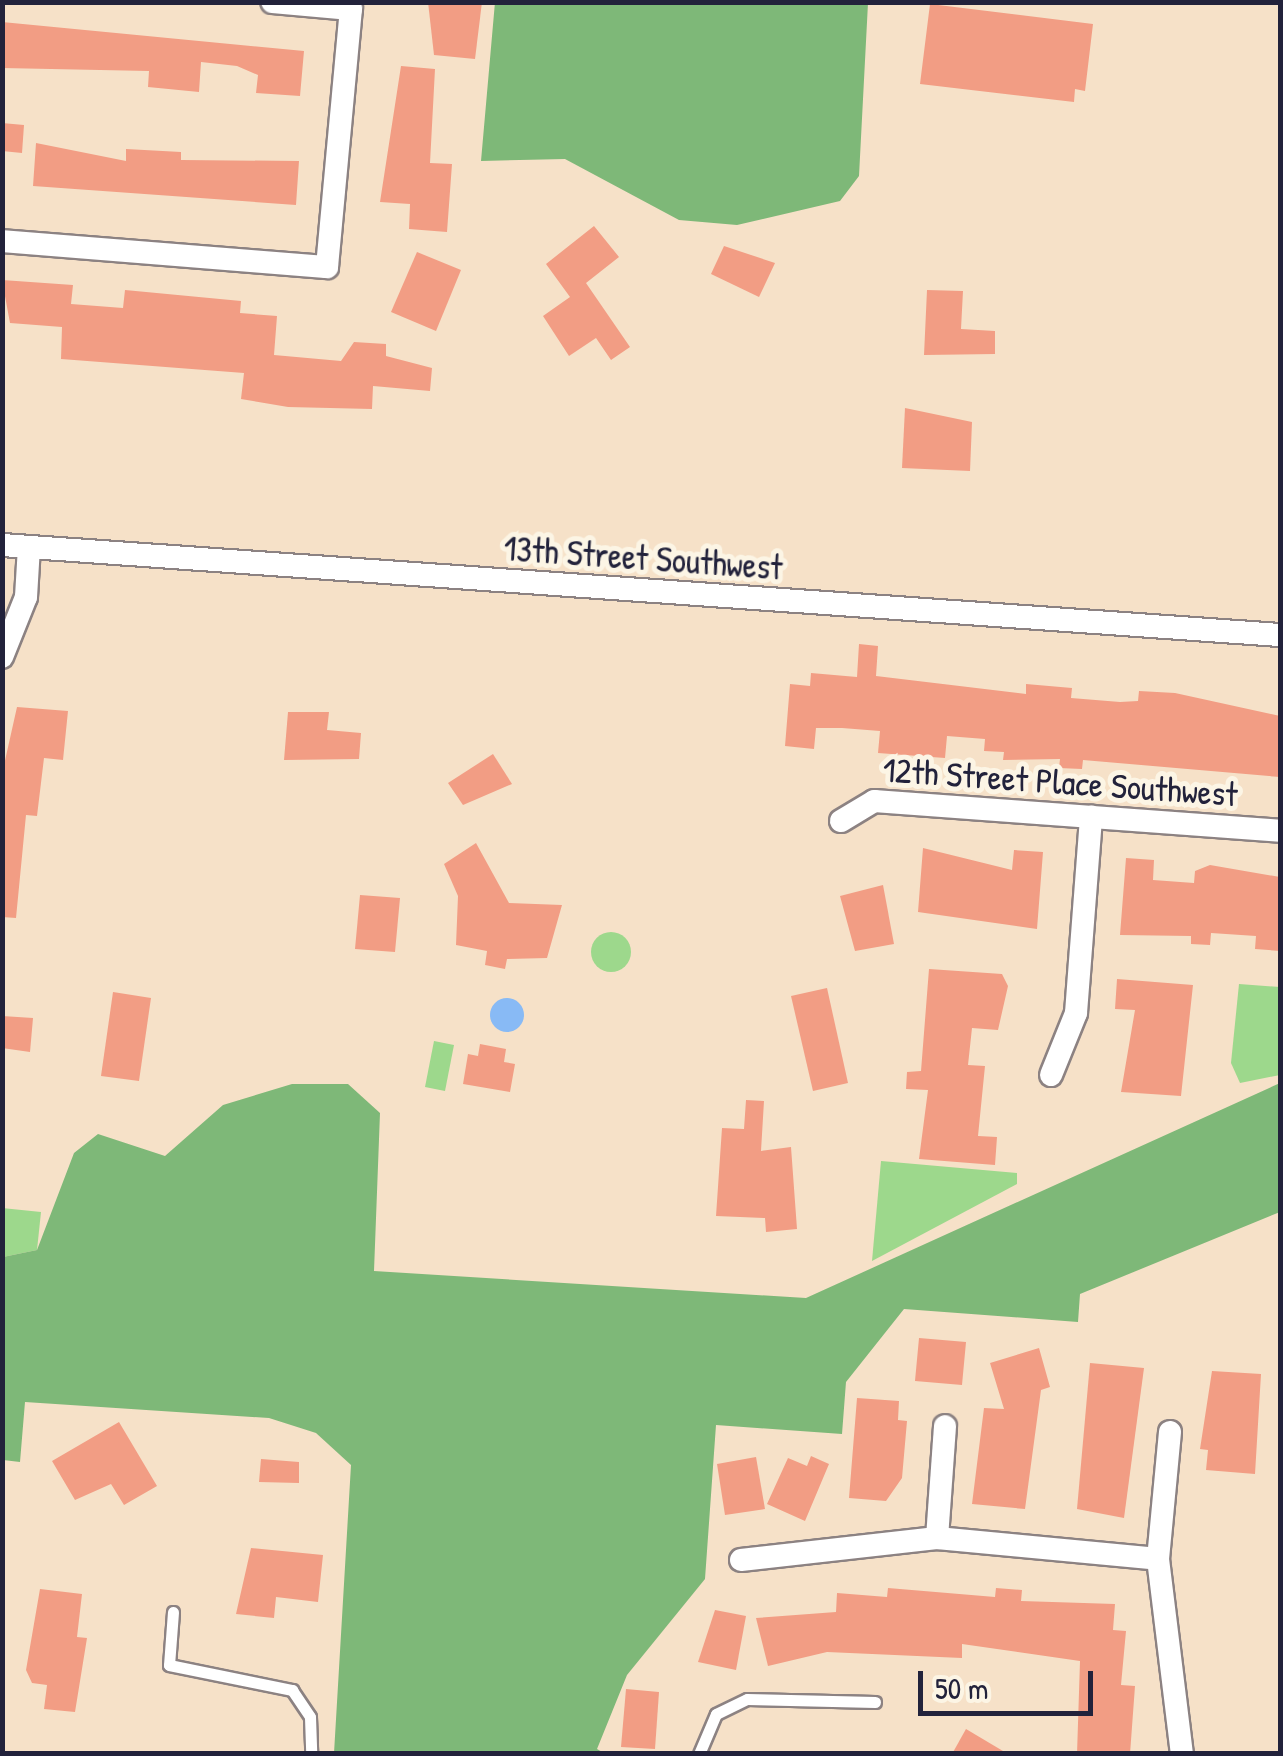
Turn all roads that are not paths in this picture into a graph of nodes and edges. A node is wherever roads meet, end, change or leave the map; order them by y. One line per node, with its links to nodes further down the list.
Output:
1 (272, 2): 2 (street)
2 (2, 241)
3 (2, 544): 4 (street, 13th Street Southwest)
4 (29, 547): 5 (street, 13th Street Southwest); 6 (street)
5 (1280, 635)
6 (2, 657)
7 (1092, 817): 8 (street, 12th Street Place Southwest); 9 (street, 12th Street Place Southwest); 10 (street)
8 (841, 821)
9 (1280, 831)
10 (1050, 1075)
11 (946, 1426): 13 (street)
12 (1170, 1432): 14 (street)
13 (937, 1538): 14 (street); 15 (street)
14 (1158, 1558): 20 (street)
15 (741, 1560)
16 (173, 1612): 18 (lane)
17 (875, 1702): 19 (lane)
18 (311, 1754)
19 (699, 1754)
20 (1182, 1754)

